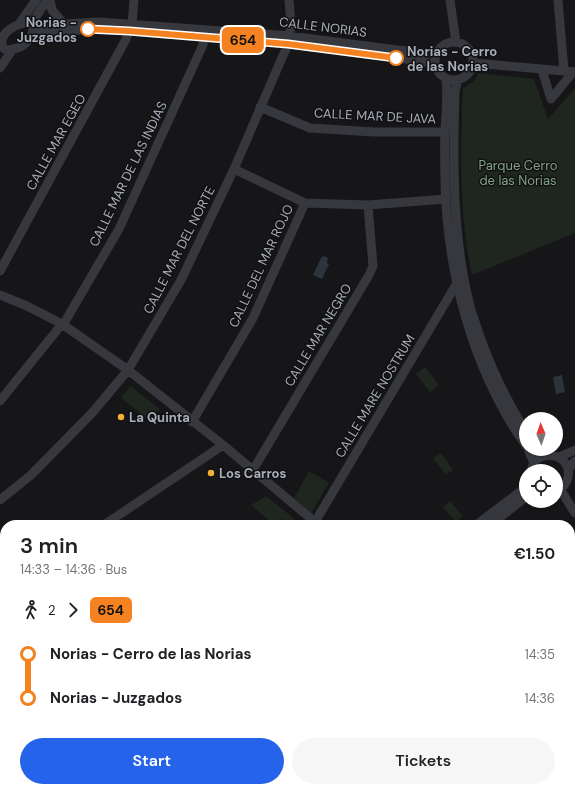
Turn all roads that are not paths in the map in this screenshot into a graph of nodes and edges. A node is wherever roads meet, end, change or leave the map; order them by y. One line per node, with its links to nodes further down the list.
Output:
1 (36, 0): 9 (street)
2 (47, 0): 11 (street)
3 (50, 0): 8 (street)
4 (134, 0): 10 (street, CALLE MAR EGEO)
5 (290, 0): 13 (street)
6 (451, 0): 14 (street)
7 (558, 0): 21 (street)
8 (63, 23): 10 (street, CALLE NORIAS); 11 (street, CALLE NORIAS)
9 (19, 24): 11 (street); 15 (street)
10 (130, 27): 11 (street); 12 (street, CALLE NORIAS); 30 (street, CALLE MAR EGEO)
11 (31, 28): 15 (street)
12 (206, 33): 13 (street, CALLE NORIAS); 33 (street, CALLE MAR DE LAS INDIAS)
13 (289, 40): 16 (street, CALLE NORIAS); 18 (street); 24 (street, CALLE MAR DEL NORTE)
14 (456, 42): 16 (street); 17 (street)
15 (3, 45): 19 (street)
16 (437, 53): 18 (street)
17 (474, 63): 20 (street); 23 (street)
18 (435, 66): 22 (street)
19 (0, 68)
20 (542, 70): 21 (street); 21 (street)
21 (572, 71)
22 (446, 79): 23 (street); 25 (street)
23 (458, 80): 36 (street)
24 (260, 107): 25 (street, CALLE MAR DE JAVA); 26 (street, CALLE MAR DEL NORTE)
25 (445, 132): 27 (street)
26 (234, 170): 28 (street); 34 (street, CALLE MAR DEL NORTE)
27 (446, 199): 29 (street); 31 (street)
28 (305, 203): 29 (street); 37 (street, CALLE DEL MAR ROJO)
29 (368, 205): 46 (street, CALLE MAR NEGRO)
30 (0, 271)
31 (457, 283): 38 (street); 56 (street, CALLE MARE NOSTRUM)
32 (0, 295): 33 (street)
33 (62, 325): 34 (street); 35 (street, CALLE MAR DE LAS INDIAS)
34 (128, 370): 37 (street); 51 (street, CALLE MAR DEL NORTE)
35 (0, 401)
36 (519, 421)
37 (192, 422): 39 (street)
38 (519, 436)
39 (223, 445): 46 (street); 54 (street)
40 (575, 450): 43 (street)
41 (541, 456): 45 (street)
42 (554, 456): 43 (street)
43 (559, 457): 47 (street)
44 (575, 462): 47 (street)
45 (535, 464)
46 (253, 470): 55 (street)
47 (568, 470): 48 (street)
48 (563, 485)
49 (519, 493): 57 (street)
50 (563, 496): 53 (street)
51 (0, 500)
52 (519, 502): 58 (street)
53 (575, 512)
54 (111, 520)
55 (310, 520)
56 (317, 520)
57 (483, 520)
58 (496, 520)

